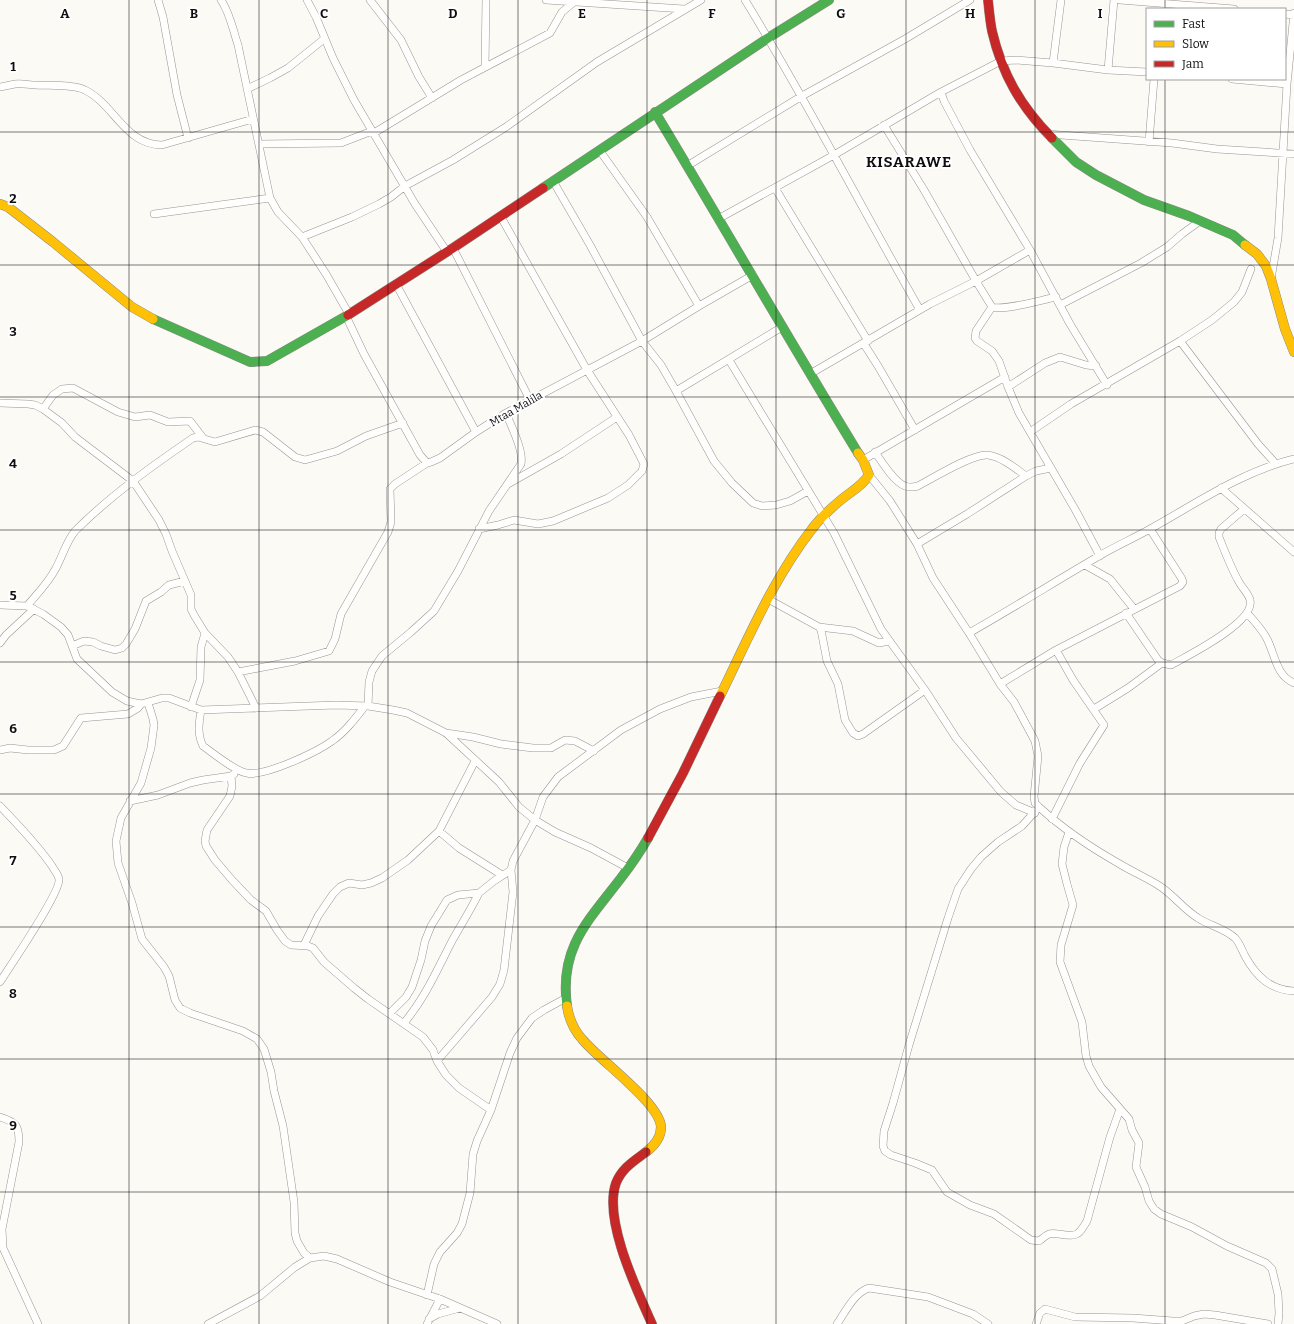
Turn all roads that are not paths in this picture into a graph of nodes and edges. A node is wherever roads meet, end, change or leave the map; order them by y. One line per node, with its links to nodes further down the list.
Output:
1 (158, 0): 41 (street)
2 (221, 0): 32 (street)
3 (307, 0): 21 (street)
4 (370, 0): 35 (street)
5 (486, 0): 24 (street)
6 (546, 0): 16 (street)
7 (701, 0): 18 (street)
8 (745, 0): 20 (street)
9 (829, 0): 20 (street)
10 (970, 0): 34 (street)
11 (988, 0): 22 (street)
12 (1061, 0): 23 (street)
13 (1114, 0): 25 (street)
14 (1120, 0): 15 (street)
15 (1160, 1): 17 (street)
16 (574, 2): 18 (street); 24 (street)
17 (1205, 8)
18 (684, 9): 50 (street)
19 (1294, 14): 26 (street)
20 (768, 38): 34 (street); 36 (street)
21 (324, 39): 32 (street); 39 (street)
22 (1001, 61): 23 (street); 33 (street); 40 (street)
23 (1053, 63): 25 (street)
24 (485, 67): 35 (street)
25 (1108, 70): 27 (street)
26 (1291, 71): 30 (street)
27 (1146, 72)
28 (1154, 80): 42 (street)
29 (1243, 80): 30 (street)
30 (1287, 84): 45 (street)
31 (0, 88): 41 (street)
32 (247, 89): 37 (street)
33 (941, 92): 38 (street); 60 (street)
34 (802, 96): 47 (street); 48 (street)
35 (432, 98): 39 (street)
36 (655, 112): 44 (street); 48 (street)
37 (253, 119): 41 (street); 43 (street)
38 (884, 125): 47 (street); 64 (street)
39 (373, 132): 43 (street); 50 (street)
40 (1047, 134): 42 (street); 57 (street)
41 (188, 138)
42 (1149, 142): 45 (street)
43 (259, 144): 52 (street)
44 (600, 151): 49 (street); 68 (street)
45 (1284, 153): 46 (street); 63 (street)
46 (1294, 154)
47 (834, 155): 51 (street); 70 (street)
48 (687, 166): 56 (street)
49 (553, 181): 55 (street); 73 (street)
50 (405, 186): 58 (street); 59 (street)
51 (775, 188): 56 (street); 75 (street)
52 (270, 198): 54 (street); 58 (street)
53 (0, 204): 71 (street)
54 (154, 214)
55 (501, 217): 59 (street); 79 (street)
56 (718, 219): 62 (street)
57 (1200, 221): 63 (street); 67 (street)
58 (302, 237): 71 (street)
59 (450, 250): 65 (street); 85 (street)
60 (1030, 250): 64 (street); 66 (street)
61 (1251, 269): 74 (street)
62 (753, 275): 68 (street, Mtaa Malila); 72 (street)
63 (1271, 279): 76 (street)
64 (976, 280): 69 (street); 70 (street)
65 (396, 284): 71 (street); 92 (street)
66 (1056, 297): 67 (street); 69 (street)
67 (1060, 305): 78 (street)
68 (699, 306): 73 (street, Mtaa Malila)
69 (992, 307): 81 (street)
70 (920, 310): 75 (street)
71 (347, 315): 90 (street)
72 (782, 327): 77 (street); 80 (street)
73 (642, 341): 79 (street, Mtaa Malila); 84 (street)
74 (1180, 341): 82 (street); 99 (street)
75 (866, 342): 80 (street); 91 (street)
76 (1294, 352)
77 (729, 360): 84 (street); 106 (street)
78 (1096, 366): 82 (street); 83 (street)
79 (587, 370): 85 (street, Mtaa Malila); 89 (street)
80 (810, 374): 97 (street)
81 (1005, 378): 83 (street); 91 (street)
82 (1107, 385): 93 (street)
83 (1008, 387): 93 (street)
84 (676, 391): 106 (street)
85 (530, 400): 88 (street, Mtaa Malila)
86 (0, 403): 87 (street)
87 (43, 409): 94 (street); 103 (street)
88 (506, 413): 92 (street, Mtaa Malila); 104 (street)
89 (617, 417): 104 (street); 109 (street)
90 (403, 423): 94 (street); 98 (street)
91 (915, 430): 95 (street)
92 (476, 432): 98 (street, Mtaa Malila)
93 (1030, 432): 100 (street)
94 (203, 438): 103 (street)
95 (875, 452): 97 (street); 102 (street)
96 (1294, 459): 99 (street)
97 (863, 460): 101 (street)
98 (427, 462): 130 (street, Mtaa Malila)
99 (1276, 464): 105 (street)
100 (1051, 468): 102 (street); 113 (street)
101 (869, 475): 108 (street); 111 (street)
102 (1026, 476): 111 (street)
103 (133, 481): 115 (street); 118 (street)
104 (508, 484): 109 (street)
105 (1221, 488): 107 (street); 110 (street)
106 (808, 491): 108 (street)
107 (1244, 509): 112 (street); 121 (street)
108 (823, 516): 116 (street); 125 (street)
109 (479, 529): 136 (street)
110 (1150, 529): 113 (street); 119 (street)
111 (917, 544): 124 (street)
112 (1294, 552)
113 (1100, 556): 114 (street)
114 (1085, 565): 119 (street); 124 (street)
115 (185, 581): 123 (street); 127 (street)
116 (768, 599): 122 (street); 134 (street)
117 (0, 605): 118 (street)
118 (31, 608): 126 (street); 127 (street)
119 (1134, 609): 120 (street)
120 (1126, 613): 128 (street); 129 (street)
121 (1247, 613): 129 (street); 131 (street)
122 (820, 627): 125 (street); 133 (street)
123 (205, 633): 130 (street); 137 (street)
124 (969, 633): 132 (street)
125 (889, 641): 133 (street)
126 (0, 643)
127 (72, 646): 135 (street)
128 (1056, 650): 132 (street); 139 (street)
129 (1162, 664): 139 (street)
130 (238, 672): 138 (street)
131 (1294, 683)
132 (1000, 684): 149 (street)
133 (925, 690): 149 (street)
134 (722, 692): 143 (street); 154 (street)
135 (144, 703): 137 (street); 142 (street); 147 (street)
136 (366, 706): 138 (street); 141 (street); 145 (street)
137 (191, 707): 140 (street)
138 (256, 708): 140 (street)
139 (1094, 709): 150 (street)
140 (201, 710): 145 (street)
141 (446, 733): 143 (street); 144 (street)
142 (0, 750)
143 (594, 751): 151 (street)
144 (475, 761): 151 (street); 152 (street)
145 (238, 770): 146 (street)
146 (231, 776): 147 (street); 158 (street)
147 (130, 801): 169 (street)
148 (0, 806): 159 (street)
149 (1037, 810): 150 (street); 165 (street)
150 (1052, 819): 153 (street)
151 (535, 820): 154 (street); 155 (street)
152 (439, 831): 156 (street); 158 (street)
153 (1069, 832): 160 (street); 165 (street)
154 (628, 868): 161 (street)
155 (511, 870): 156 (street); 164 (street)
156 (502, 875): 157 (street)
157 (479, 893): 162 (street); 163 (street)
158 (304, 945): 162 (street)
159 (0, 982)
160 (1294, 990)
161 (566, 998): 166 (street); 178 (street)
162 (390, 1013): 163 (street)
163 (404, 1023): 164 (street)
164 (436, 1061): 166 (street)
165 (1120, 1109): 183 (street)
166 (491, 1110): 170 (street)
167 (0, 1117): 168 (street)
168 (1, 1249): 175 (street)
169 (310, 1258): 170 (street); 176 (street)
170 (427, 1295): 171 (street)
171 (440, 1299): 172 (street); 174 (street)
172 (460, 1308): 174 (street); 177 (street)
173 (1126, 1321): 181 (street); 182 (street)
174 (428, 1322)
175 (38, 1324)
176 (208, 1324)
177 (498, 1324)
178 (652, 1324)
179 (837, 1324): 180 (street)
180 (988, 1324)
181 (1036, 1324)
182 (1268, 1324)
183 (1278, 1324)

